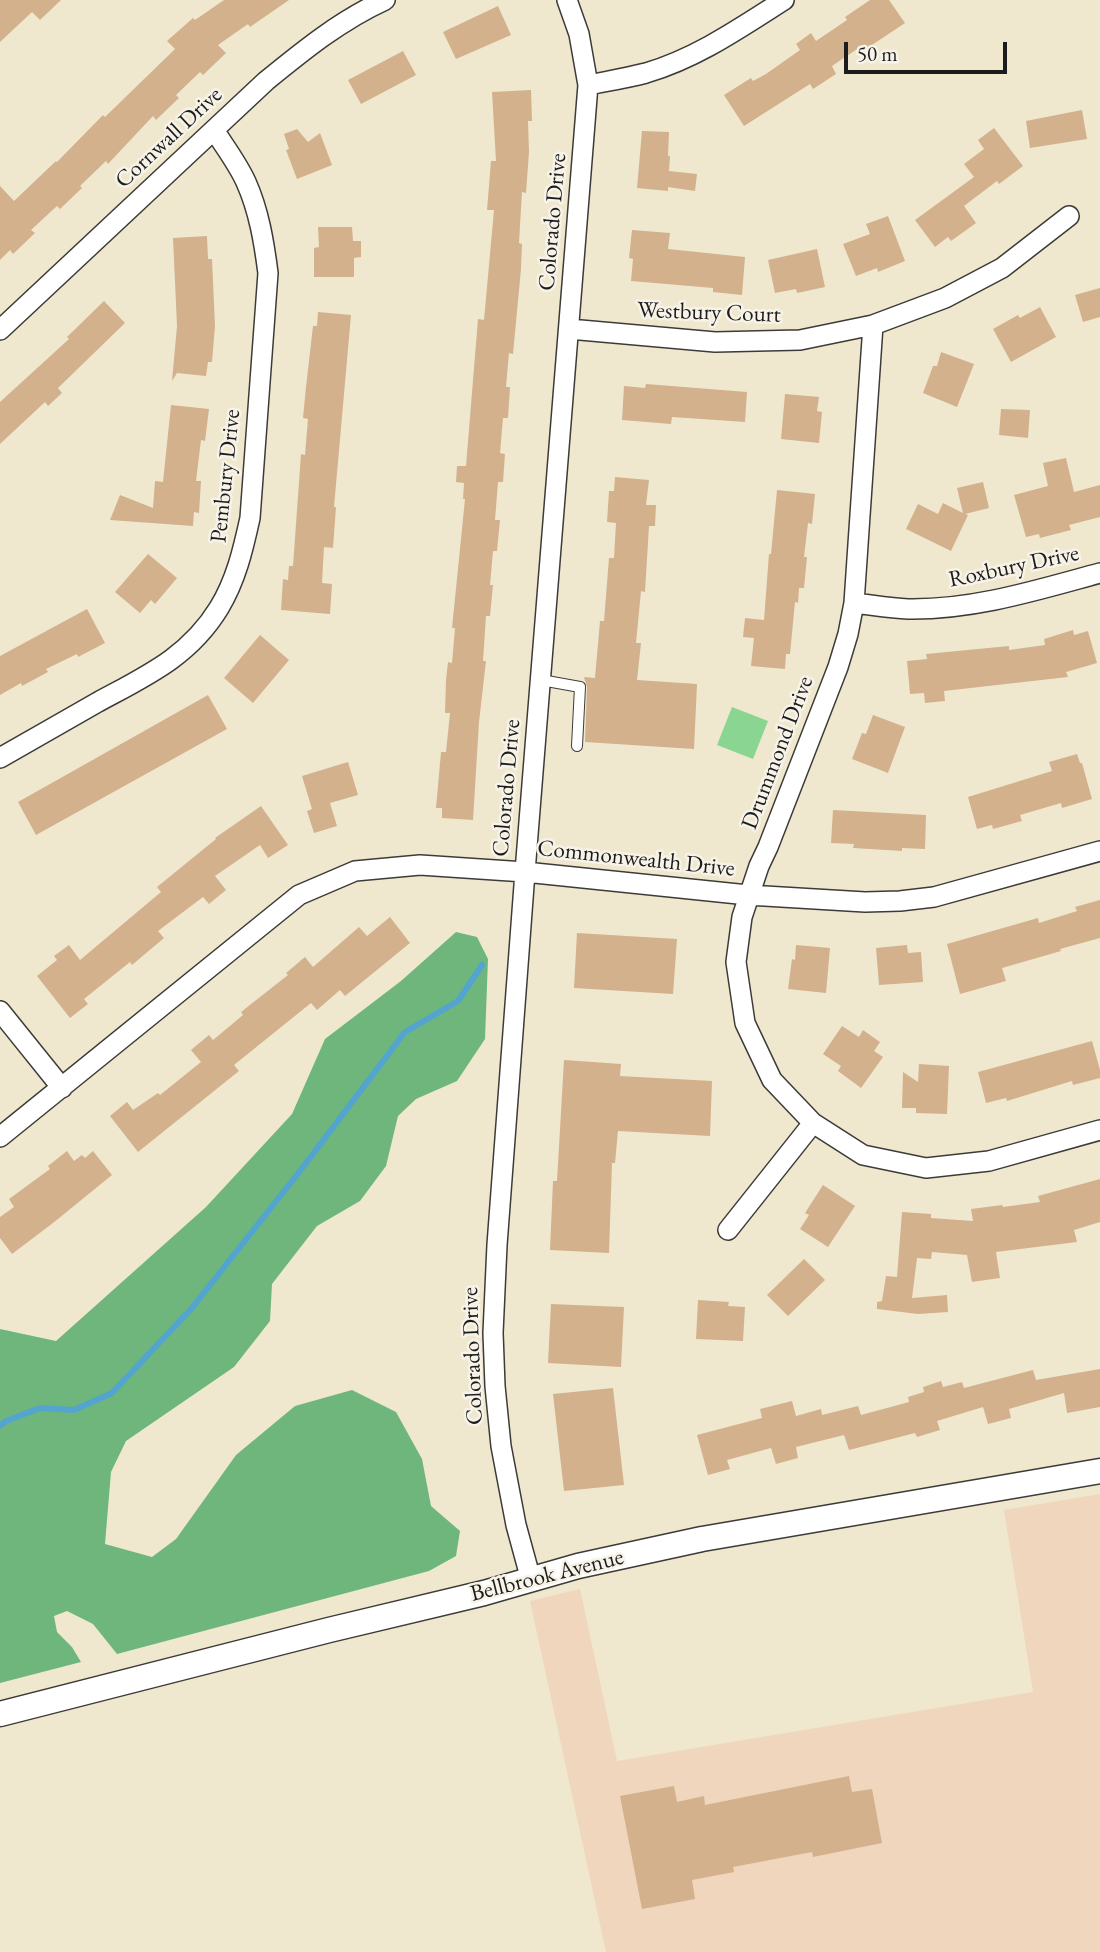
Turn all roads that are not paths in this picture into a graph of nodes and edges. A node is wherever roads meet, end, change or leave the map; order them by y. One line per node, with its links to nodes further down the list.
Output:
1 (385, 0): 5 (street, Cornwall Drive)
2 (566, 0): 4 (street, Colorado Drive)
3 (784, 0): 4 (street)
4 (588, 85): 8 (street, Colorado Drive)
5 (214, 130): 9 (street, Cornwall Drive); 14 (street, Pembury Drive)
6 (1069, 216): 7 (street, Westbury Court)
7 (873, 325): 8 (street, Westbury Court); 11 (street, Drummond Drive)
8 (569, 329): 12 (street, Colorado Drive)
9 (0, 330)
10 (1100, 573): 11 (street, Roxbury Drive)
11 (854, 603): 17 (street, Drummond Drive)
12 (541, 680): 13 (lane); 16 (street, Colorado Drive)
13 (577, 746)
14 (0, 758)
15 (1100, 851): 17 (street, Commonwealth Drive)
16 (525, 872): 17 (street, Commonwealth Drive); 19 (street, Commonwealth Drive); 25 (street, Colorado Drive)
17 (748, 895): 20 (street, Drummond Drive)
18 (0, 1011): 19 (street)
19 (62, 1088): 22 (street, Commonwealth Drive)
20 (813, 1123): 21 (street, Drummond Drive); 23 (street)
21 (1100, 1130)
22 (0, 1137)
23 (728, 1230)
24 (1100, 1471): 25 (street, Bellbrook Avenue)
25 (531, 1580): 26 (street, Bellbrook Avenue)
26 (0, 1713)

